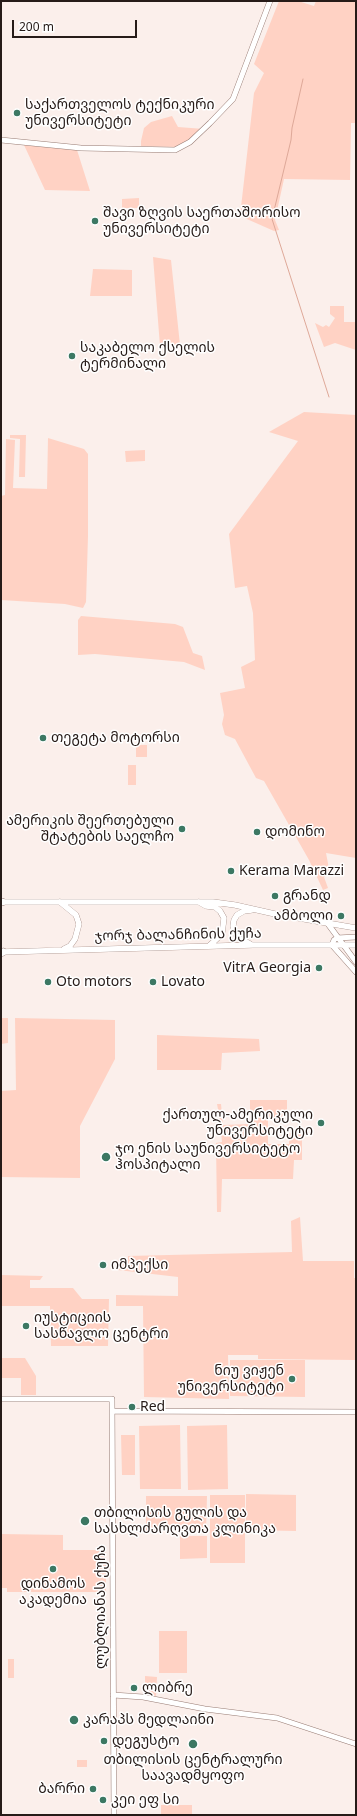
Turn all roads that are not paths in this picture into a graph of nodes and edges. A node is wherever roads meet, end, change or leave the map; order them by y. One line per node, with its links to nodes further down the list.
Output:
1 (270, 1): 2 (street)
2 (1, 140)
3 (2, 902): 4 (main road)
4 (60, 902): 5 (main road); 16 (main road)
5 (199, 902): 6 (main road); 15 (main road)
6 (256, 910): 7 (main road); 13 (main road)
7 (328, 924): 8 (main road); 10 (street)
8 (356, 928)
9 (356, 937): 10 (street)
10 (337, 938): 11 (street); 14 (street)
11 (342, 944): 12 (main road, ჯორჯ ბალანჩინის ქუჩა); 14 (main road, ჯორჯ ბალანჩინის ქუჩა); 18 (street)
12 (356, 944)
13 (253, 945): 14 (main road, ჯორჯ ბალანჩინის ქუჩა); 15 (main road, ჯორჯ ბალანჩინის ქუჩა)
14 (332, 945): 19 (street)
15 (208, 946): 16 (main road, ჯორჯ ბალანჩინის ქუჩა)
16 (62, 950): 17 (main road, ჯორჯ ბალანჩინის ქუჩა)
17 (2, 952)
18 (356, 962)
19 (356, 972)
20 (1, 1399): 21 (street, ლუბლიანას ქუჩა)
21 (112, 1411): 22 (street); 23 (street, ლუბლიანას ქუჩა)
22 (356, 1412)
23 (113, 1695): 24 (street); 25 (street, ლუბლიანას ქუჩა)
24 (356, 1744)
25 (114, 1815)

